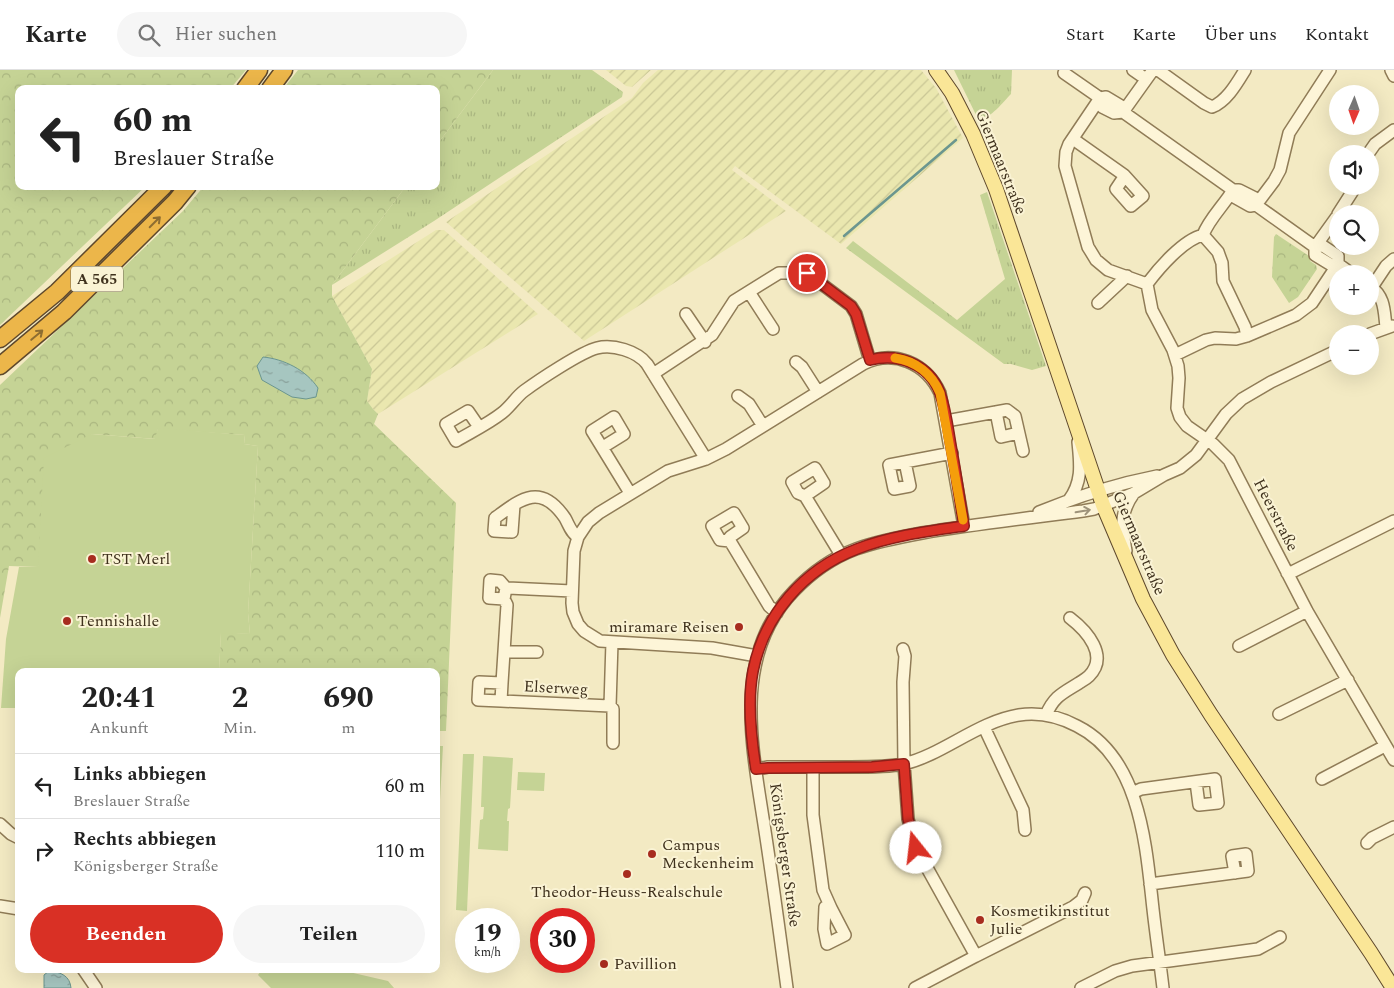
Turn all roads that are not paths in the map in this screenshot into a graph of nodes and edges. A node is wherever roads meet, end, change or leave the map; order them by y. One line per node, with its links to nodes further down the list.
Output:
1 (259, 70): 12 (highway)
2 (284, 70): 13 (highway)
3 (936, 70): 53 (main road, Giermaarstraße)
4 (1133, 70): 10 (street)
5 (1158, 70): 6 (street)
6 (1245, 70)
7 (1330, 70): 23 (street)
8 (1392, 70): 11 (street)
9 (1064, 73): 14 (street)
10 (1149, 74): 15 (street)
11 (1394, 76)
12 (248, 85)
13 (273, 85)
14 (1100, 98): 15 (street); 17 (street)
15 (1123, 112): 22 (street)
16 (1394, 130): 18 (street)
17 (1073, 139): 19 (street); 29 (street)
18 (1374, 145)
19 (1124, 175)
20 (160, 190): 39 (highway, A 565)
21 (185, 190): 45 (highway, A 565, one-way to 21)
22 (1233, 190): 23 (street); 25 (street)
23 (1256, 205): 26 (street)
24 (1329, 226): 26 (street)
25 (1203, 235): 31 (street); 38 (street)
26 (1314, 247): 28 (street)
27 (1394, 259): 30 (street)
28 (1338, 264): 38 (street)
29 (1127, 276): 31 (street); 34 (street)
30 (1379, 276)
31 (1147, 284): 42 (street, Heerstraße)
32 (749, 292): 37 (street); 40 (street); 43 (street)
33 (1379, 293): 36 (street)
34 (1098, 303)
35 (686, 314): 40 (street)
36 (1390, 326)
37 (773, 329)
38 (1247, 336): 42 (street)
39 (0, 339)
40 (704, 342): 46 (street)
41 (1329, 354): 55 (street)
42 (1175, 355): 55 (street, Heerstraße)
43 (870, 360): 47 (street); 50 (street)
44 (796, 362): 47 (street)
45 (0, 366)
46 (654, 374): 52 (street); 59 (street)
47 (818, 392): 51 (street)
48 (738, 396): 51 (street)
49 (996, 412): 50 (street); 54 (street); 54 (street)
50 (946, 421): 58 (street)
51 (763, 426): 59 (street)
52 (479, 427)
53 (1076, 427): 62 (main road, Giermaarstraße); 66 (street)
54 (1018, 433): 57 (street)
55 (1207, 440): 61 (street); 76 (street, Heerstraße)
56 (603, 447): 63 (street)
57 (1023, 451)
58 (952, 453): 60 (street); 71 (street)
59 (706, 459): 63 (street)
60 (906, 462)
61 (1164, 475): 62 (street, Königsberger Straße); 64 (street, Königsberger Straße)
62 (1098, 491): 66 (street, Königsberger Straße); 68 (main road, Giermaarstraße)
63 (630, 493): 72 (street)
64 (1134, 493): 68 (street, Königsberger Straße); 75 (street)
65 (805, 496): 74 (street)
66 (1069, 500): 69 (street, Königsberger Straße)
67 (514, 504): 72 (street)
68 (1103, 505): 69 (street, Königsberger Straße, one-way to 68); 75 (main road, Giermaarstraße)
69 (1027, 517): 71 (street, Königsberger Straße)
70 (1394, 522): 76 (street)
71 (964, 526): 74 (street, Königsberger Straße)
72 (578, 537): 77 (street)
73 (730, 541): 79 (street)
74 (841, 555): 79 (street, Königsberger Straße)
75 (1127, 562): 123 (main road, Giermaarstraße)
76 (1287, 573): 78 (street, Heerstraße)
77 (572, 591): 81 (street); 84 (street, Elserweg)
78 (1307, 611): 82 (street); 87 (street, Heerstraße)
79 (777, 613): 86 (street, Königsberger Straße)
80 (1070, 618): 92 (street)
81 (612, 642): 86 (street); 90 (street, Elserweg)
82 (1238, 646)
83 (903, 650): 97 (street)
84 (505, 652): 85 (street); 88 (street, Elserweg)
85 (537, 652)
86 (757, 656): 99 (street, Königsberger Straße)
87 (1348, 680): 91 (street); 95 (street, Heerstraße)
88 (502, 683): 89 (street, Elserweg); 89 (street, Elserweg)
89 (501, 701): 90 (street, Elserweg)
90 (610, 706): 94 (street, Elserweg)
91 (1279, 714)
92 (1046, 715): 93 (street); 102 (street)
93 (984, 728): 97 (street); 105 (street)
94 (612, 742)
95 (1385, 746): 96 (street, Heerstraße); 100 (street)
96 (1394, 760)
97 (904, 764): 98 (street); 115 (street)
98 (813, 767): 99 (street); 111 (street)
99 (756, 769): 119 (street, Königsberger Straße)
100 (1322, 779)
101 (1196, 782): 102 (street)
102 (1132, 793): 109 (street)
103 (0, 824): 106 (street)
104 (1394, 827): 107 (street)
105 (1026, 830)
106 (15, 836)
107 (1367, 843)
108 (1235, 873): 109 (street)
109 (1150, 884): 116 (street)
110 (1085, 894): 115 (street)
111 (827, 904)
112 (0, 906): 113 (street)
113 (15, 908)
114 (1280, 937): 116 (street)
115 (976, 956): 120 (street)
116 (1160, 962): 121 (street); 122 (street)
117 (86, 973): 118 (street)
118 (96, 988)
119 (787, 988)
120 (915, 988)
121 (1081, 988)
122 (1164, 988)
123 (1393, 988)

